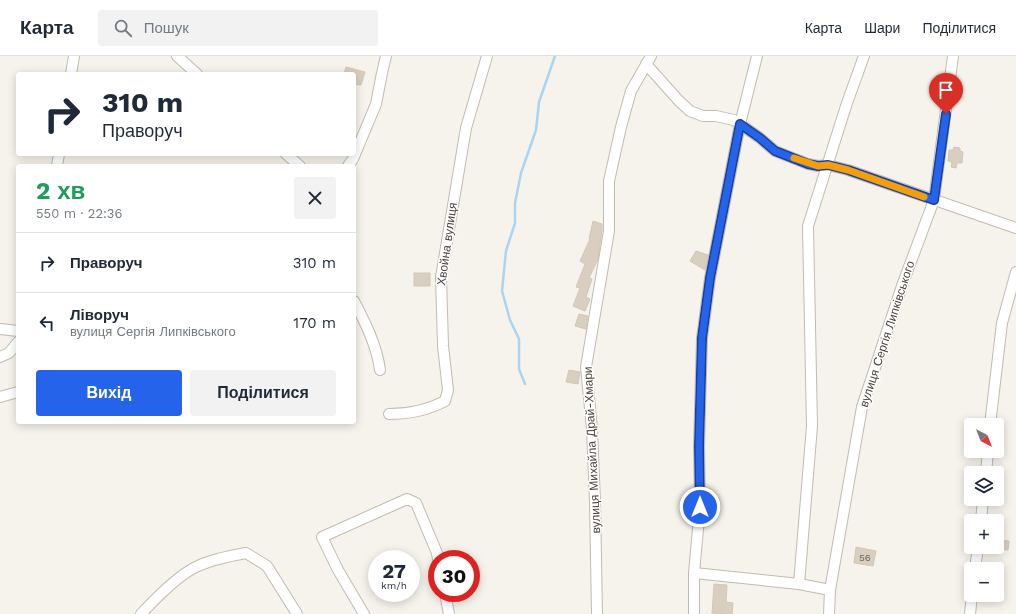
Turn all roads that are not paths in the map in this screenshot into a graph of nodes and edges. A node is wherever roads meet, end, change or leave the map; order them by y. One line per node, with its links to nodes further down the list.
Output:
1 (74, 56): 9 (street)
2 (177, 56): 10 (street)
3 (386, 56): 12 (street)
4 (487, 56): 27 (street, Хвойна вулиця)
5 (757, 56): 11 (street)
6 (864, 56): 15 (street)
7 (953, 56): 16 (street, вулиця Сергія Липківського)
8 (649, 60): 11 (street); 39 (street, вулиця Михайла Драй-Хмари)
9 (71, 72)
10 (195, 72)
11 (740, 124): 15 (street); 30 (street)
12 (356, 152)
13 (288, 156): 14 (street)
14 (298, 164)
15 (828, 165): 16 (street); 31 (street)
16 (934, 200): 17 (street); 32 (street, вулиця Сергія Липківського)
17 (1016, 228)
18 (1016, 272): 28 (street)
19 (356, 304): 24 (street)
20 (0, 329): 21 (street)
21 (16, 331)
22 (16, 344): 23 (street)
23 (0, 357)
24 (380, 370)
25 (16, 393): 26 (street)
26 (0, 397)
27 (389, 414)
28 (991, 418)
29 (436, 550): 37 (street)
30 (694, 573): 31 (street); 40 (street)
31 (799, 584): 32 (street)
32 (830, 590): 41 (street, вулиця Сергія Липківського)
33 (447, 602): 38 (street)
34 (971, 602): 42 (street)
35 (141, 614): 36 (street)
36 (297, 614)
37 (364, 614)
38 (449, 614)
39 (597, 614)
40 (694, 614)
41 (829, 614)
42 (970, 614)

